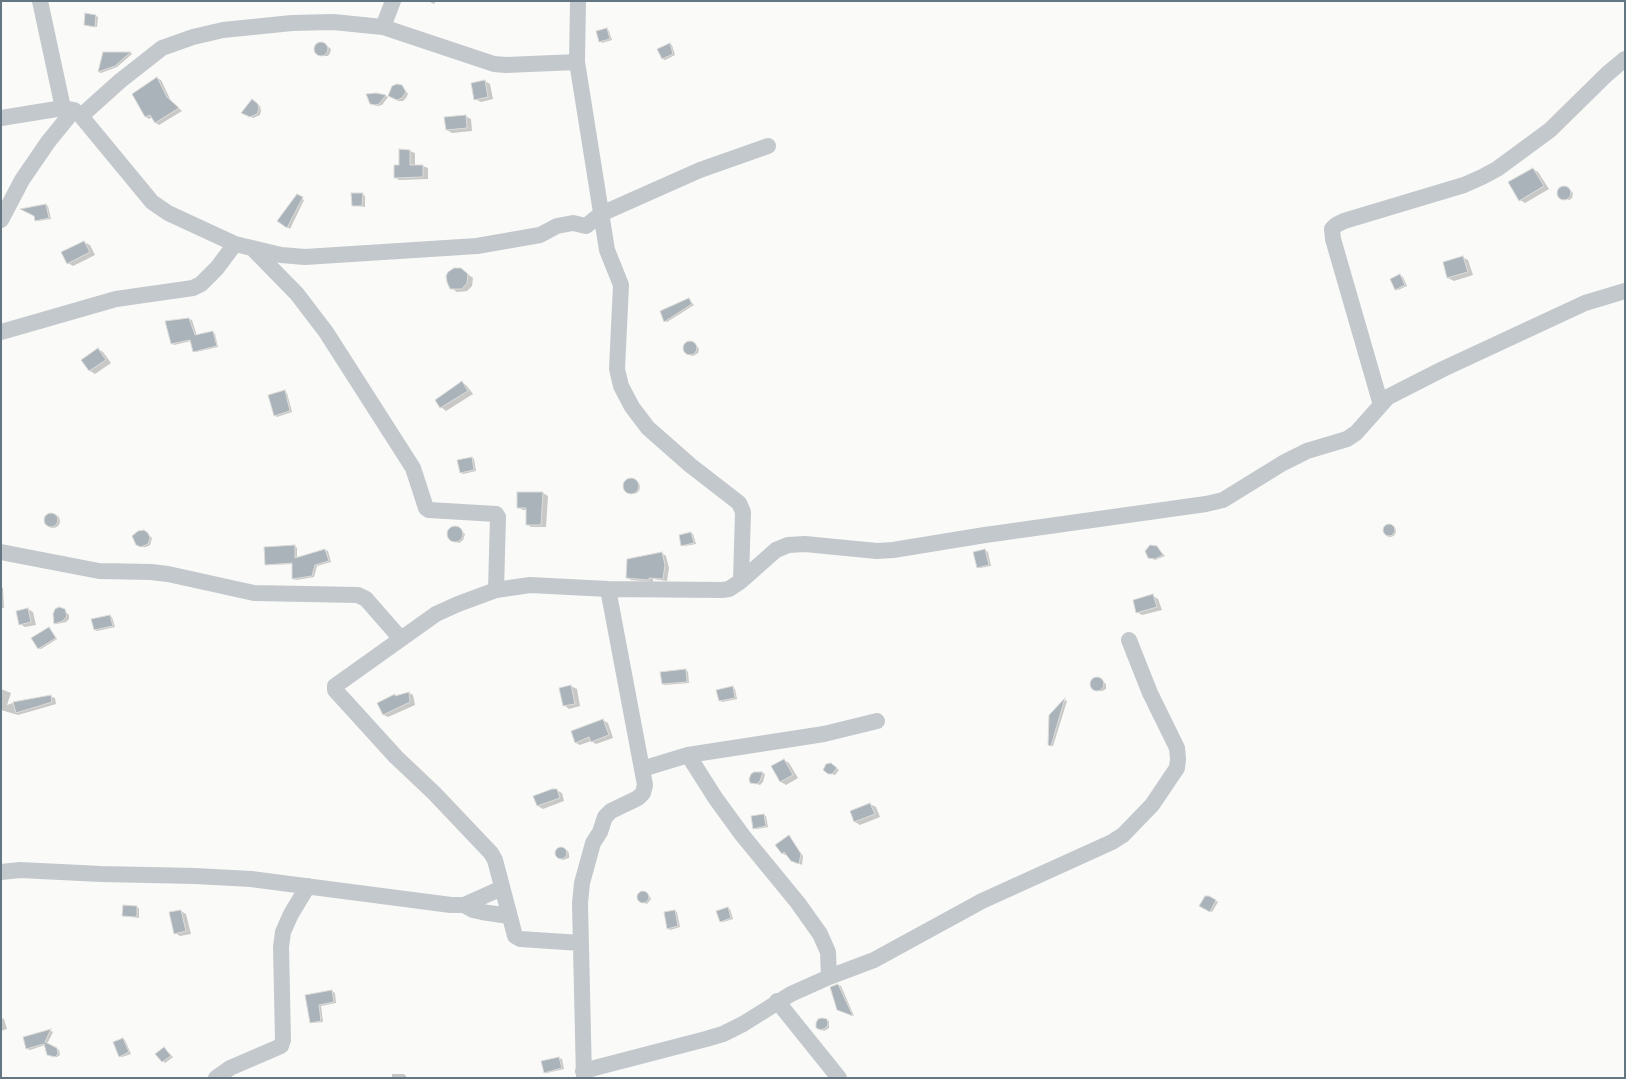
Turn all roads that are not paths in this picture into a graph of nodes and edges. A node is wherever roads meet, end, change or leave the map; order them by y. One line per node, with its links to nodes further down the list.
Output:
1 (40, 1): 7 (street)
2 (393, 1): 4 (street)
3 (578, 1): 6 (street)
4 (383, 28): 6 (street); 7 (street)
5 (1625, 59): 18 (street)
6 (577, 62): 10 (street)
7 (73, 112): 8 (street); 11 (street); 13 (street)
8 (1, 118)
9 (768, 146): 10 (street)
10 (602, 214): 12 (street); 15 (street)
11 (1, 220)
12 (586, 226): 14 (street); 15 (street)
13 (234, 244): 14 (street); 17 (street)
14 (252, 248): 22 (street)
15 (607, 250): 20 (street)
16 (1625, 291): 18 (street)
17 (1, 332)
18 (1381, 405): 20 (street)
19 (1, 552): 23 (street)
20 (741, 582): 21 (street)
21 (608, 589): 22 (street); 27 (street)
22 (496, 590): 23 (street)
23 (401, 639): 30 (street)
24 (1129, 640): 34 (street)
25 (877, 721): 26 (street)
26 (688, 755): 27 (street); 34 (street)
27 (642, 769): 33 (street)
28 (1, 872): 29 (street)
29 (308, 886): 31 (street); 37 (street)
30 (502, 888): 31 (street); 32 (street)
31 (464, 905): 32 (street)
32 (509, 916): 33 (street)
33 (581, 943): 36 (street)
34 (829, 977): 35 (street)
35 (777, 1001): 36 (street); 38 (street)
36 (584, 1074)
37 (216, 1078)
38 (839, 1078)

